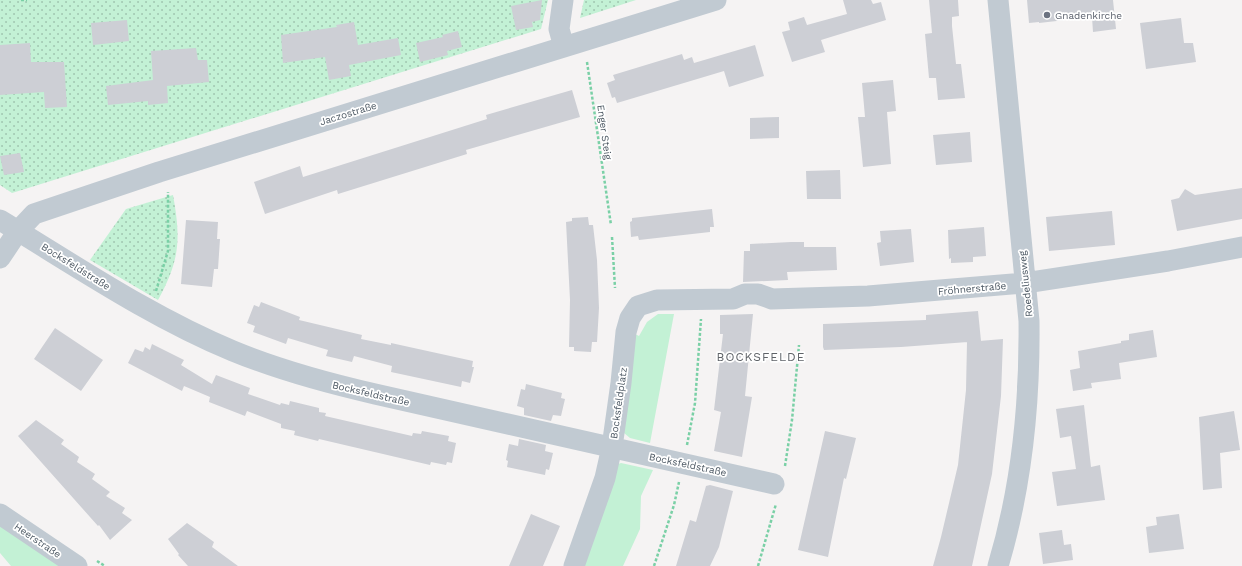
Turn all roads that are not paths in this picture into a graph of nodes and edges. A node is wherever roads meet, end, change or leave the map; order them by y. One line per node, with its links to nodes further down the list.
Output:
1 (563, 0): 4 (street)
2 (716, 0): 4 (street, Jaczostraße)
3 (998, 0): 9 (street, Roedeliusweg)
4 (574, 44): 6 (street, Jaczostraße)
5 (0, 220): 6 (street, Bocksfeldstraße)
6 (18, 231): 8 (street, Jaczostraße); 11 (street, Bocksfeldstraße)
7 (1242, 247): 9 (street, Fröhnerstraße)
8 (0, 258)
9 (1025, 283): 10 (street, Fröhnerstraße); 16 (street, Roedeliusweg)
10 (703, 309): 11 (street, Bocksfeldplatz)
11 (612, 448): 12 (street, Bocksfeldstraße); 15 (street, Bocksfeldplatz)
12 (775, 494)
13 (0, 514): 14 (street, Heerstraße)
14 (77, 566)
15 (574, 566)
16 (998, 566)

